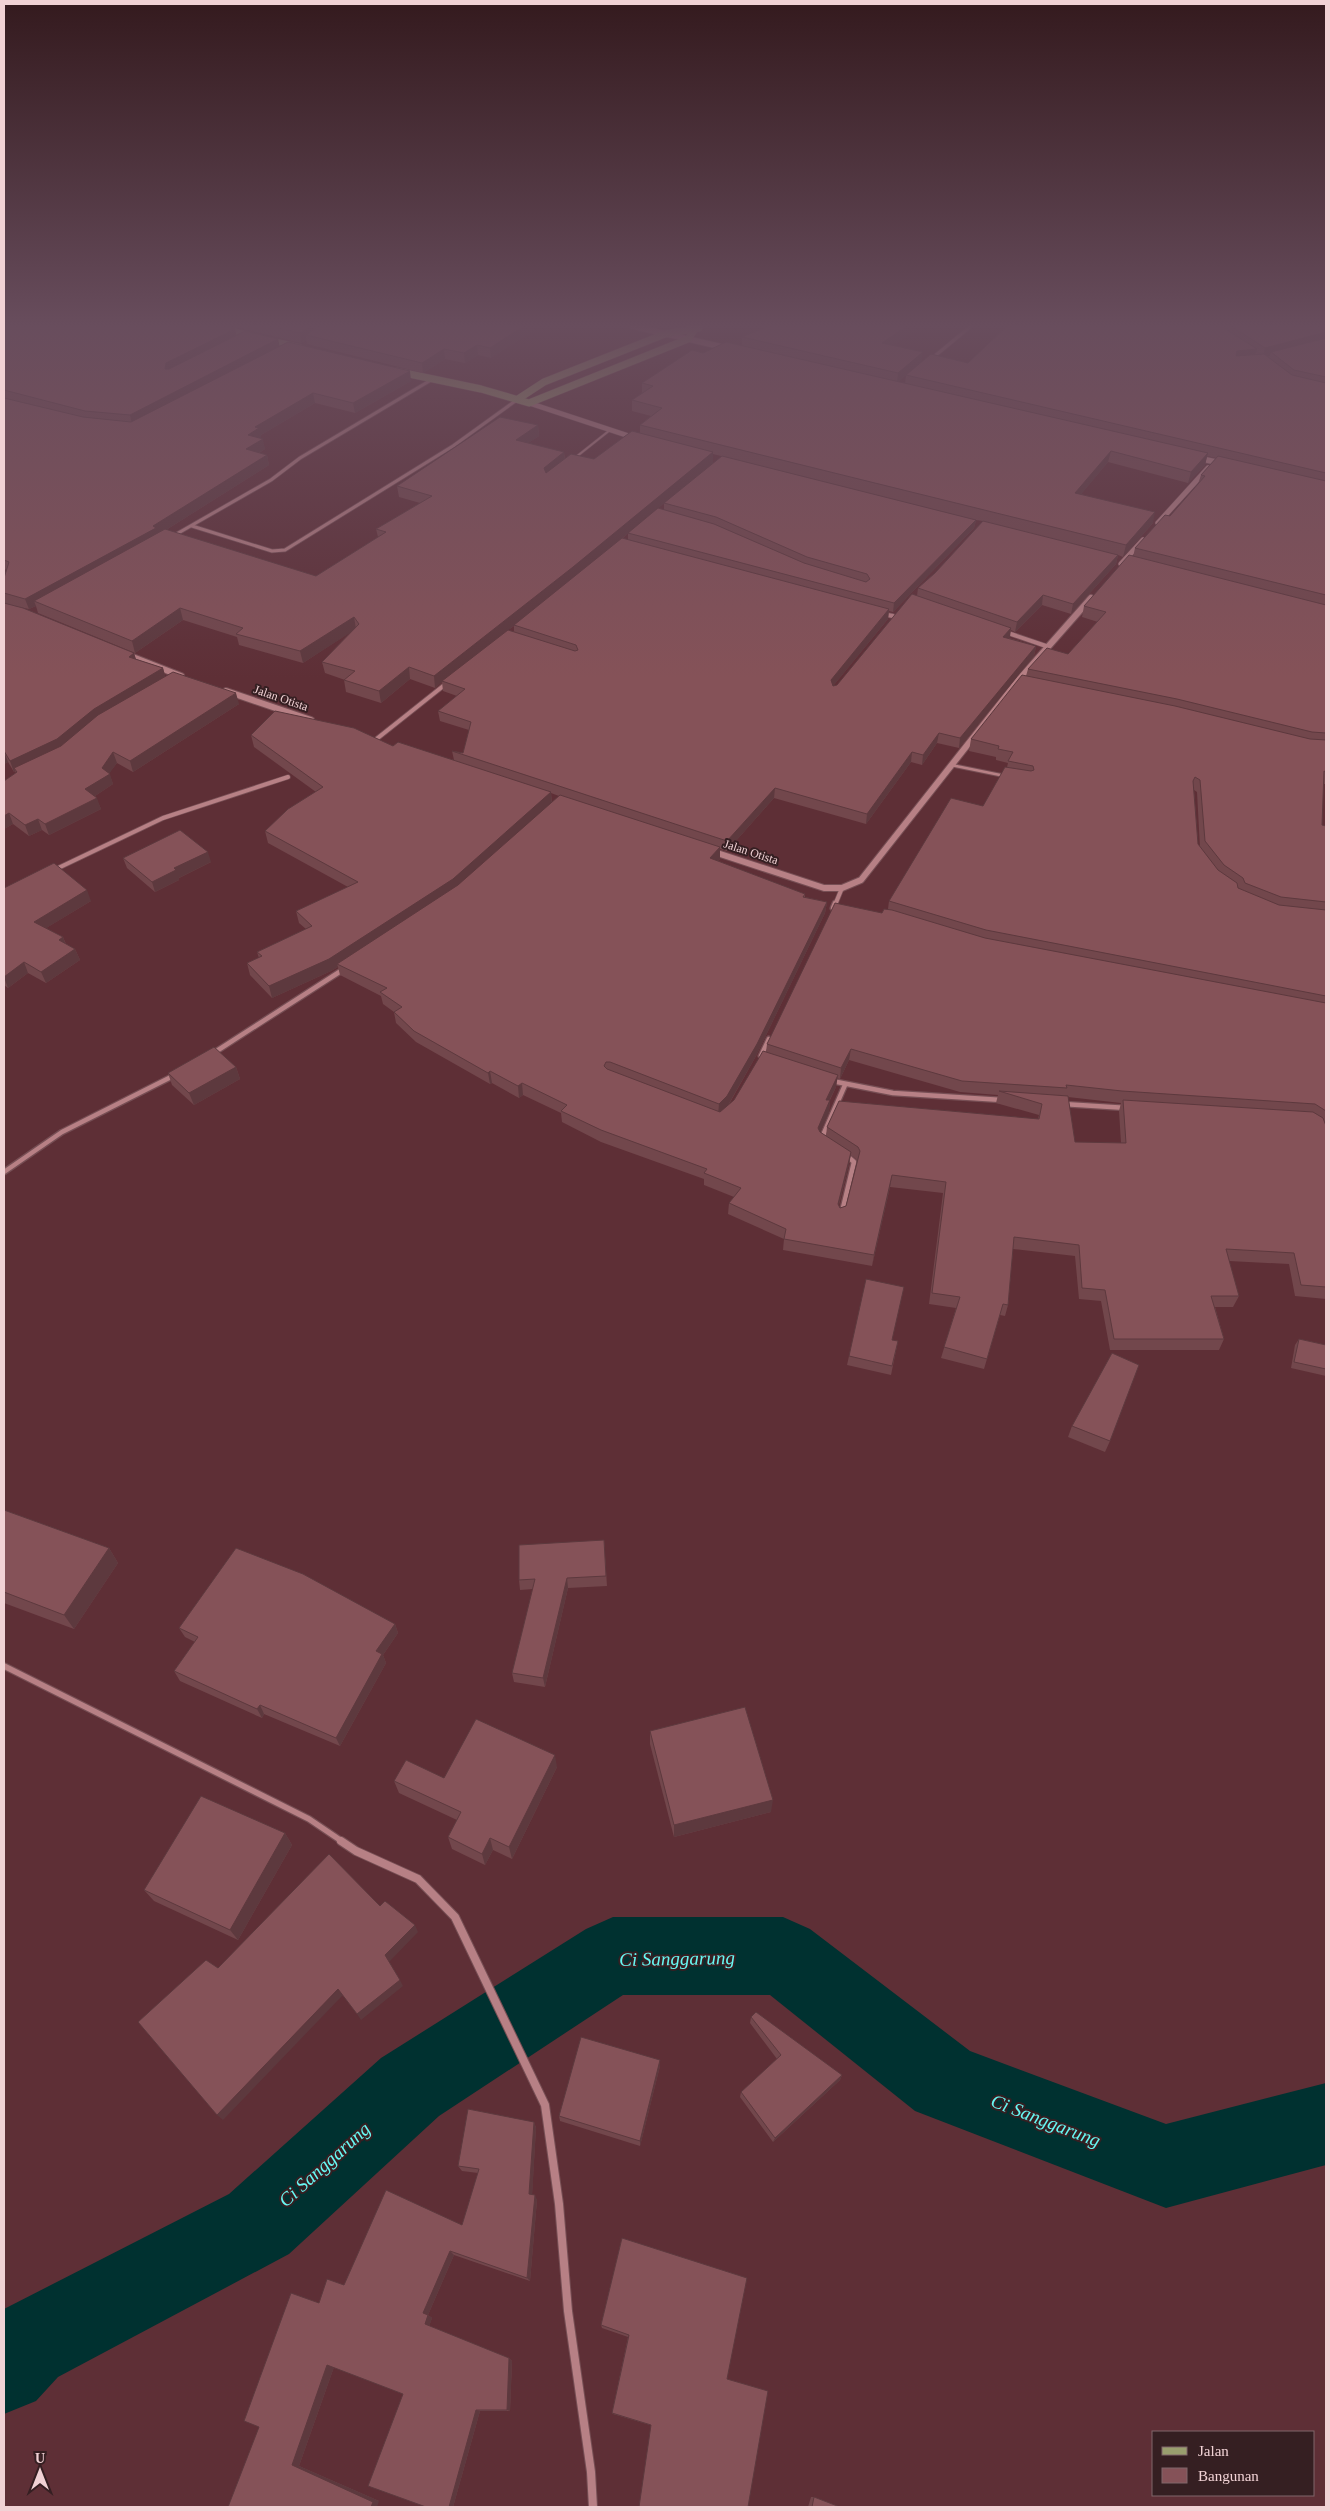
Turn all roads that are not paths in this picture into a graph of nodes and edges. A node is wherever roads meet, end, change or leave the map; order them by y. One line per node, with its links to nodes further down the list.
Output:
1 (325, 443): 8 (street)
2 (458, 443): 8 (street)
3 (594, 443): 5 (lane)
4 (1185, 455): 6 (main road)
5 (575, 458)
6 (1214, 461): 7 (main road); 9 (street)
7 (1232, 466)
8 (192, 526): 11 (street)
9 (1156, 526)
10 (1149, 533): 13 (street)
11 (166, 540)
12 (1114, 559): 13 (street)
13 (1123, 562): 14 (street); 15 (street)
14 (1133, 564)
15 (1117, 568)
16 (1099, 589): 22 (street)
17 (898, 611): 19 (street)
18 (877, 612): 19 (street)
19 (893, 616): 20 (street)
20 (887, 624)
21 (1002, 631): 22 (street)
22 (1049, 647): 28 (street)
23 (117, 650): 24 (street)
24 (180, 676): 25 (street); 27 (street)
25 (189, 679)
26 (452, 679): 33 (street)
27 (172, 680)
28 (1017, 682): 29 (street); 35 (street)
29 (1027, 684)
30 (216, 688): 31 (street, Jalan Otista)
31 (318, 722)
32 (365, 738): 33 (street)
33 (374, 741): 34 (street)
34 (384, 744)
35 (951, 765): 37 (lane); 40 (street)
36 (288, 777): 39 (street)
37 (1010, 777)
38 (701, 847): 40 (street, Jalan Otista)
39 (48, 872)
40 (842, 888): 41 (street)
41 (834, 907): 42 (street); 43 (street)
42 (843, 909)
43 (829, 916)
44 (347, 967): 46 (street)
45 (773, 1031): 47 (street)
46 (209, 1056)
47 (760, 1058): 48 (street); 49 (street)
48 (770, 1061)
49 (756, 1065)
50 (184, 1071): 58 (street)
51 (826, 1079): 52 (street)
52 (845, 1085): 53 (street); 56 (street)
53 (1006, 1100)
54 (1055, 1103): 55 (street)
55 (1133, 1109)
56 (826, 1146)
57 (839, 1151): 59 (street)
58 (4, 1172)
59 (840, 1216)
60 (4, 1666): 61 (street)
61 (593, 2507)

